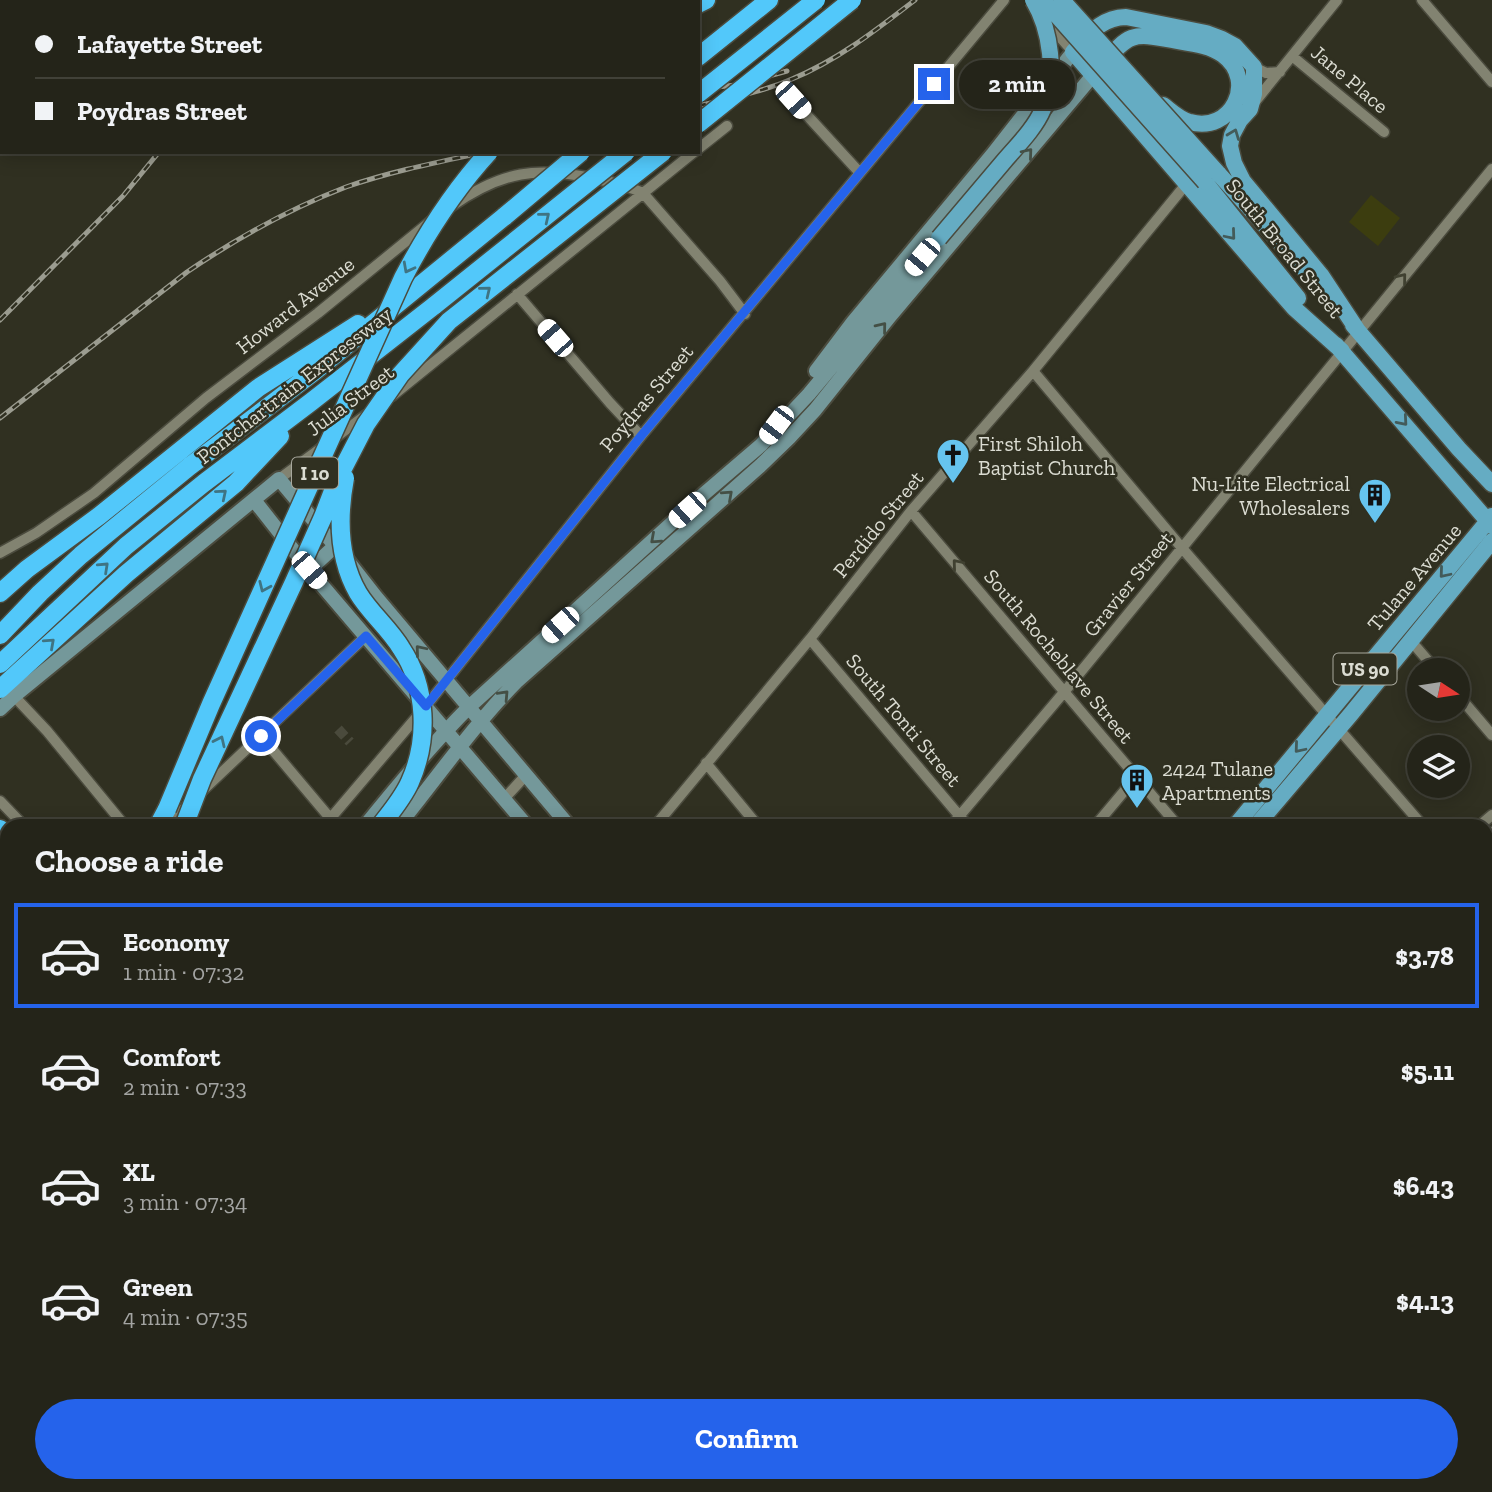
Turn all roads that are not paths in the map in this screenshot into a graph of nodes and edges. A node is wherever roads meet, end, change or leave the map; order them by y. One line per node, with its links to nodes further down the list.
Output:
1 (769, 0): 12 (highway)
2 (816, 0): 18 (highway, bridge)
3 (852, 0): 22 (highway, bridge)
4 (1004, 0): 32 (street, Poydras Street)
5 (1027, 0): 11 (street)
6 (1033, 0): 36 (main road, bridge)
7 (1043, 0): 33 (main road, South Broad Street, bridge)
8 (1062, 0): 19 (main road, South Broad Street, bridge)
9 (1337, 0): 13 (street)
10 (1422, 0): 17 (street)
11 (1073, 52): 14 (main road); 16 (main road); 47 (main road)
12 (700, 55)
13 (1292, 56): 15 (street); 24 (street, Jane Place)
14 (1254, 67): 15 (street); 21 (main road)
15 (1280, 72): 21 (street)
16 (1094, 74): 19 (main road, bridge); 34 (main road); 80 (main road, one-way to 16)
17 (1492, 82)
18 (700, 92)
19 (1147, 93): 33 (main road, South Broad Street, bridge)
20 (793, 100): 32 (street)
21 (1250, 109): 40 (main road, one-way to 21)
22 (700, 122)
23 (727, 126): 25 (street)
24 (1384, 132)
25 (700, 147)
26 (487, 154): 94 (highway, I 10, one-way to 94, bridge)
27 (580, 154): 37 (highway, Pontchartrain Expressway, bridge)
28 (624, 154): 45 (highway, Pontchartrain Expressway, one-way to 28, bridge)
29 (660, 154): 49 (highway, I 10, one-way to 29, bridge)
30 (691, 154): 35 (street, Julia Street)
31 (1492, 169): 40 (street, Gravier Street, one-way to 31)
32 (860, 173): 39 (street, Poydras Street)
33 (1211, 178): 40 (main road, South Broad Street); 41 (main road, South Broad Street)
34 (1187, 183): 41 (main road, one-way to 41); 42 (street, Perdido Street)
35 (643, 192): 38 (street, Julia Street); 39 (street); 59 (street, Howard Avenue)
36 (939, 238): 47 (main road)
37 (420, 285): 60 (highway); 66 (highway, Pontchartrain Expressway)
38 (517, 294): 46 (street); 51 (street, Julia Street)
39 (745, 314): 46 (street, Poydras Street)
40 (1358, 331): 41 (street, Gravier Street); 43 (main road, South Broad Street)
41 (1342, 351): 44 (main road, South Broad Street); 58 (street, Gravier Street)
42 (1033, 371): 54 (street, Perdido Street); 58 (street)
43 (1402, 381): 44 (main road); 48 (main road, South Broad Street)
44 (1383, 398): 50 (main road, South Broad Street, one-way to 50)
45 (311, 402): 71 (highway, Pontchartrain Expressway, one-way to 45); 74 (highway, one-way to 45)
46 (641, 436): 72 (street, Poydras Street)
47 (761, 445): 76 (main road, one-way to 76)
48 (1460, 449): 50 (main road); 52 (main road, South Broad Street)
49 (349, 455): 96 (highway, I 10, one-way to 49, bridge); 100 (highway, bridge)
50 (1443, 468): 55 (main road, South Broad Street)
51 (279, 479): 53 (main road, Julia Street); 57 (main road)
52 (1492, 484)
53 (254, 500): 61 (main road); 74 (main road, Julia Street)
54 (911, 511): 68 (street, Perdido Street); 73 (street, South Rocheblave Street, one-way to 54)
55 (1491, 521): 79 (main road, Tulane Avenue / US 90, one-way to 79)
56 (1492, 541): 69 (main road, Tulane Avenue / US 90)
57 (335, 546): 61 (main road); 64 (main road)
58 (1182, 548): 73 (street, Gravier Street); 79 (street)
59 (0, 554)
60 (27, 569): 62 (highway); 63 (highway)
61 (309, 570): 65 (main road)
62 (0, 583)
63 (0, 593)
64 (376, 597): 65 (main road); 72 (main road, one-way to 64)
65 (350, 617): 67 (main road)
66 (0, 635)
67 (366, 636): 75 (main road); 84 (street)
68 (810, 639): 86 (street, Perdido Street); 91 (street, South Tonti Street)
69 (1411, 641): 70 (street); 81 (main road, Tulane Avenue / US 90)
70 (1426, 658)
71 (0, 664)
72 (446, 681): 75 (street, Poydras Street); 76 (main road)
73 (1065, 691): 88 (street, South Rocheblave Street); 91 (street, Gravier Street)
74 (7, 692): 77 (main road, Julia Street); 93 (street)
75 (426, 706): 82 (main road); 98 (street, Poydras Street)
76 (469, 707): 80 (main road); 82 (main road)
77 (0, 709)
78 (1470, 709): 83 (street)
79 (1326, 715): 81 (street); 110 (main road, Tulane Avenue / US 90, one-way to 110)
80 (481, 721): 85 (main road); 87 (main road)
81 (1339, 729): 111 (main road, Tulane Avenue / US 90); 112 (street)
82 (446, 730): 85 (main road); 99 (main road)
83 (1492, 734)
84 (261, 736): 95 (street); 97 (street)
85 (460, 747): 89 (main road); 101 (main road)
86 (706, 763): 104 (street, Perdido Street); 105 (street)
87 (526, 775): 89 (street); 103 (main road)
88 (1136, 777): 108 (street); 109 (street, South Rocheblave Street)
89 (504, 799): 102 (main road)
90 (0, 801): 92 (street)
91 (960, 816): 106 (street, Gravier Street); 107 (street, South Tonti Street)
92 (17, 819)
93 (118, 819)
94 (163, 819)
95 (165, 819)
96 (187, 819)
97 (325, 819)
98 (330, 819)
99 (371, 819)
100 (386, 819)
101 (403, 819)
102 (521, 819)
103 (563, 819)
104 (661, 819)
105 (752, 819)
106 (957, 819)
107 (962, 819)
108 (1102, 819)
109 (1172, 819)
110 (1241, 819)
111 (1262, 819)
112 (1417, 819)

